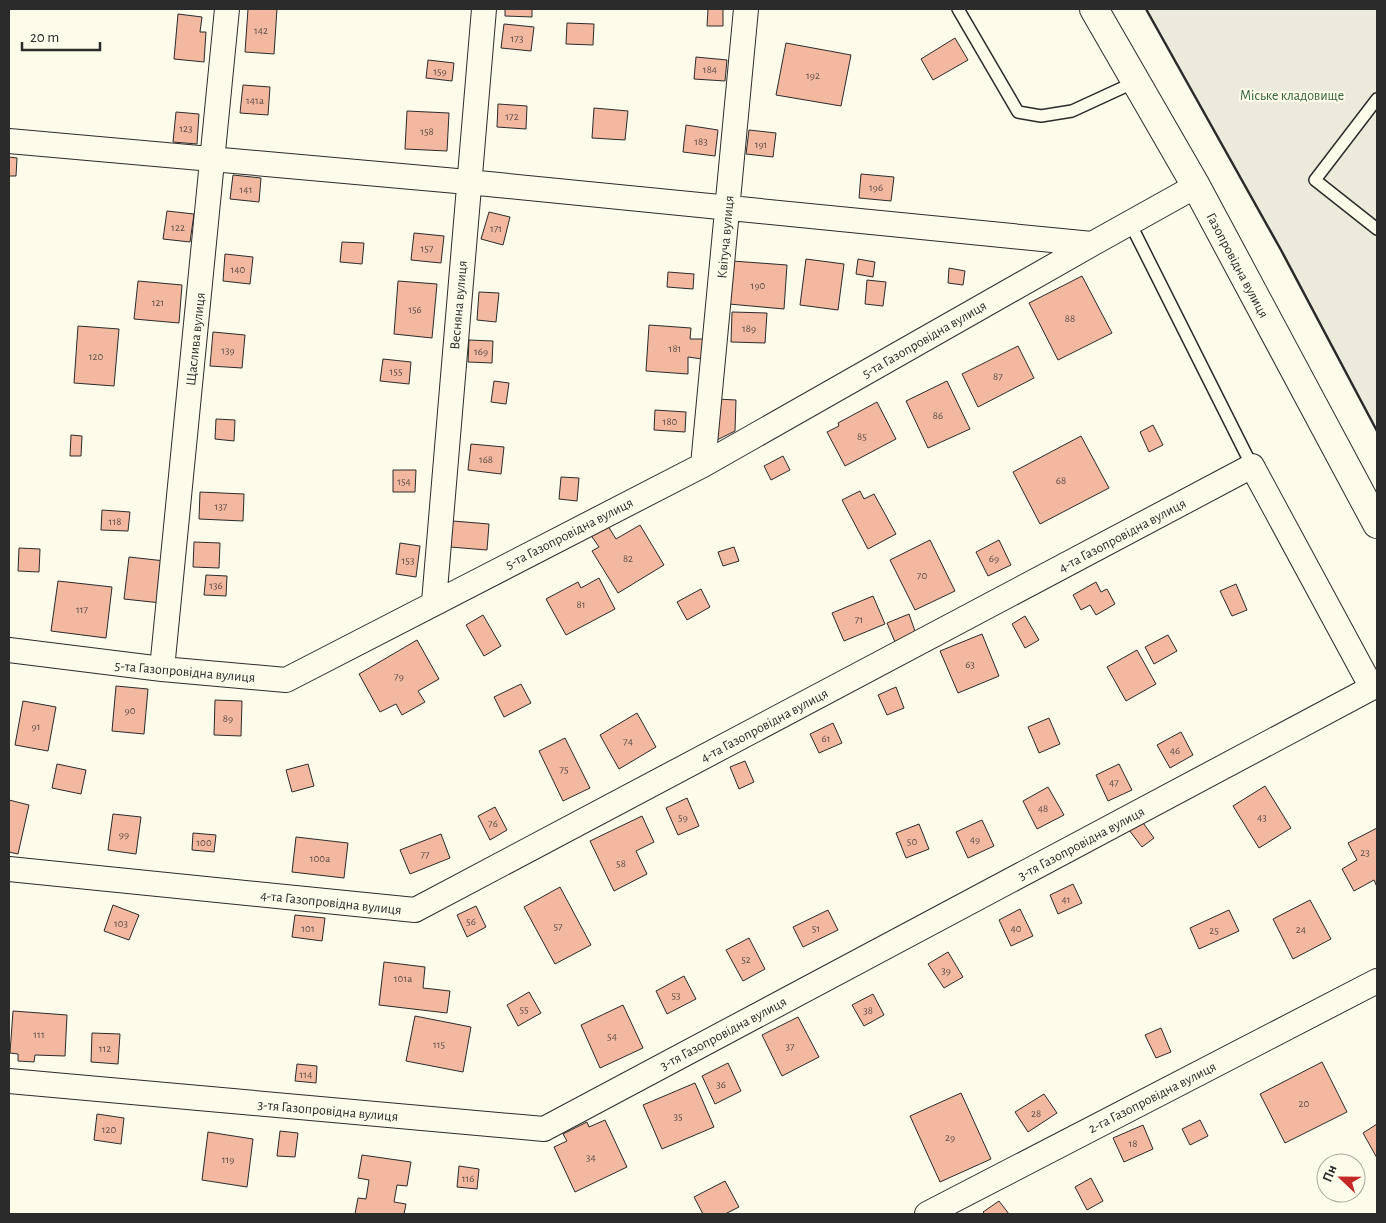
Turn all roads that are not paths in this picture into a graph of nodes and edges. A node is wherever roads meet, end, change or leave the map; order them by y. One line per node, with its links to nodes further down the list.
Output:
1 (226, 9): 9 (street, Щаслива вулиця)
2 (484, 9): 10 (street, Весняна вулиця)
3 (746, 9): 12 (street, Квітуча вулиця)
4 (958, 9): 6 (lane)
5 (1094, 9): 6 (main road, Газопровідна вулиця)
6 (1136, 82): 11 (main road, Газопровідна вулиця)
7 (1377, 99): 14 (lane)
8 (9, 141): 9 (street)
9 (213, 161): 10 (street); 21 (street, Щаслива вулиця)
10 (468, 182): 12 (street); 19 (street, Весняна вулиця)
11 (1196, 186): 13 (street, 5-та Газопровідна вулиця); 18 (main road, Газопровідна вулиця)
12 (727, 210): 15 (street); 16 (street, Квітуча вулиця)
13 (1130, 223): 15 (street, 5-та Газопровідна вулиця); 17 (lane)
14 (1377, 229)
15 (1092, 244): 16 (street, 5-та Газопровідна вулиця)
16 (703, 464): 19 (street, 5-та Газопровідна вулиця)
17 (1252, 466): 22 (street); 23 (street, 4-та Газопровідна вулиця)
18 (1377, 524)
19 (434, 602): 21 (street, 5-та Газопровідна вулиця)
20 (9, 650): 21 (street, 5-та Газопровідна вулиця)
21 (162, 670)
22 (1375, 686): 25 (street, 3-тя Газопровідна вулиця)
23 (9, 868)
24 (1377, 981): 26 (street, 2-га Газопровідна вулиця)
25 (9, 1081)
26 (927, 1214)

